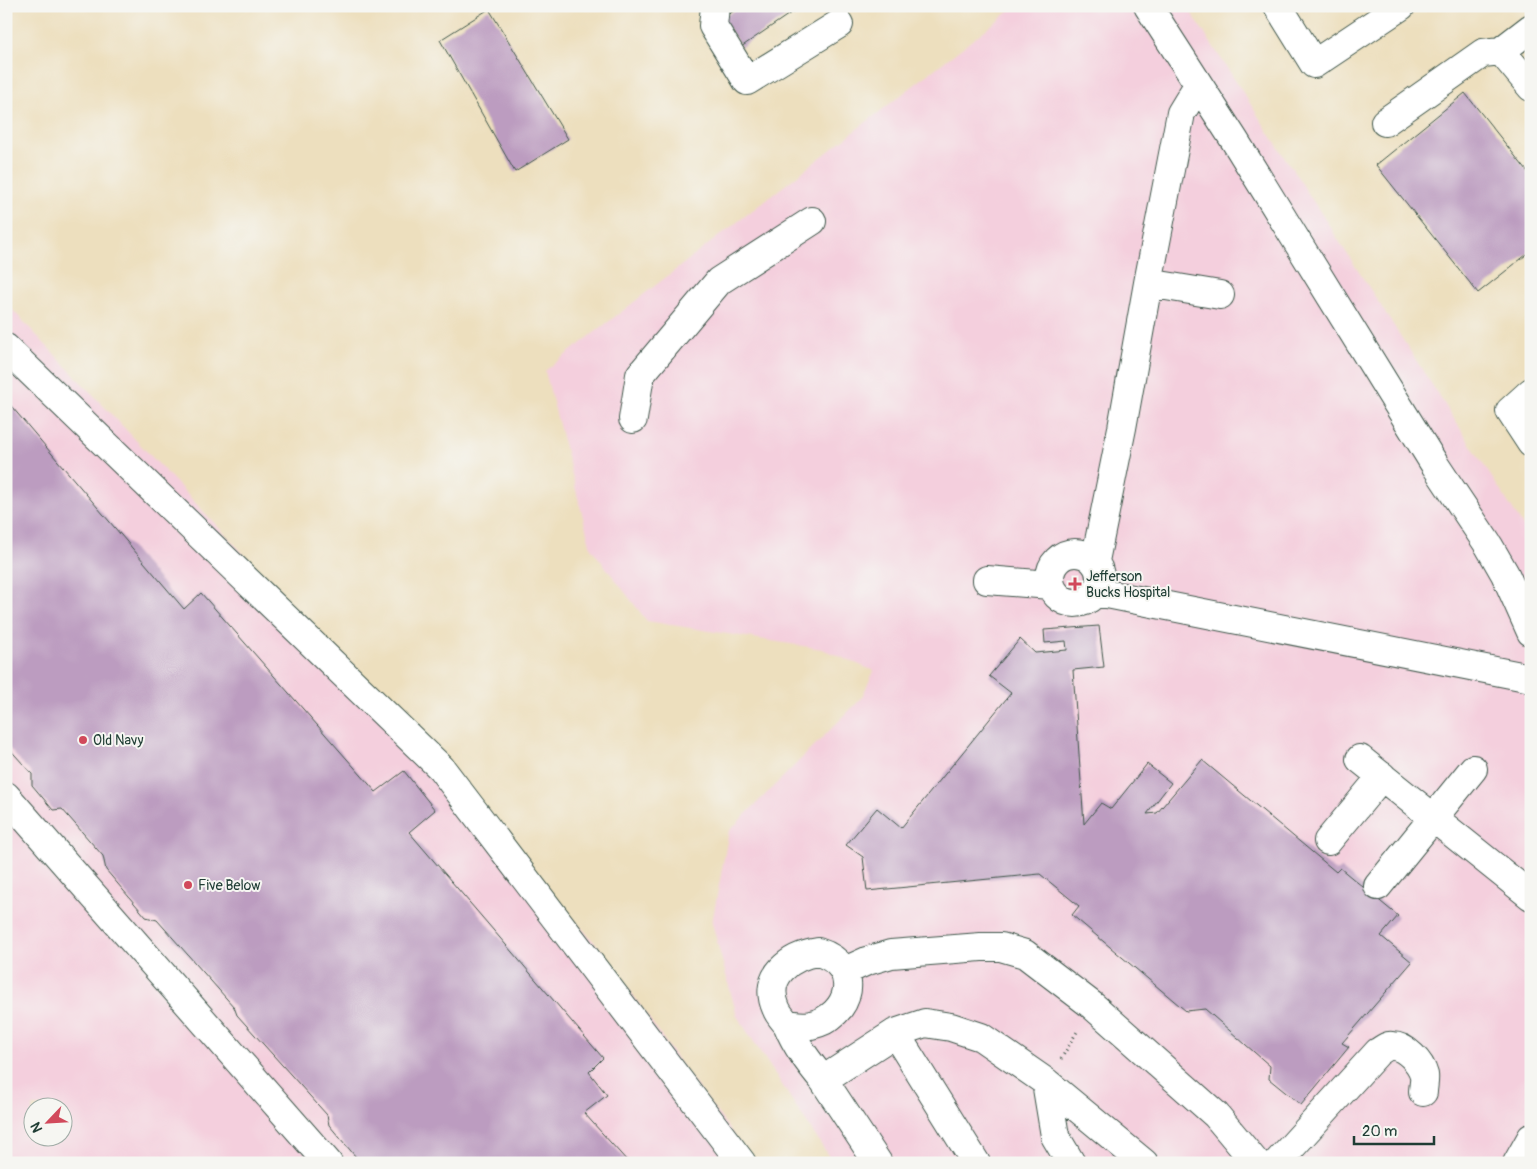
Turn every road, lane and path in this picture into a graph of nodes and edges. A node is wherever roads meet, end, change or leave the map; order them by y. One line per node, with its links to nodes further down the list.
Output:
1 (715, 6): 5 (lane)
2 (1148, 6): 8 (lane)
3 (1278, 6): 4 (lane)
4 (1401, 6)
5 (839, 24)
6 (1531, 28): 7 (lane)
7 (1501, 51): 9 (lane); 10 (lane)
8 (1198, 85): 12 (lane); 22 (lane)
9 (1531, 87)
10 (1385, 122)
11 (812, 221): 16 (lane)
12 (1148, 283): 13 (lane); 18 (lane)
13 (1220, 295)
14 (6, 348): 41 (lane)
15 (1531, 392): 17 (lane)
16 (633, 419)
17 (1531, 443)
18 (1095, 562): 20 (lane); 21 (lane)
19 (987, 580): 20 (lane)
20 (1050, 585): 21 (lane)
21 (1097, 592): 23 (lane)
22 (1531, 632)
23 (1531, 678)
24 (1360, 759): 26 (lane)
25 (1473, 769): 28 (lane)
26 (1382, 776): 28 (lane); 29 (lane)
27 (6, 796): 40 (lane)
28 (1434, 818): 30 (lane); 31 (lane)
29 (1328, 841)
30 (1378, 886)
31 (1531, 896)
32 (845, 971): 33 (lane); 34 (lane); 34 (lane)
33 (1093, 1006): 37 (path); 46 (lane)
34 (787, 1024): 36 (lane)
35 (895, 1033): 36 (lane); 37 (lane); 43 (lane)
36 (824, 1081): 42 (lane)
37 (1046, 1082): 44 (lane); 45 (lane)
38 (1422, 1092): 47 (lane)
39 (1531, 1138): 48 (lane)
40 (328, 1163)
41 (742, 1163)
42 (878, 1163)
43 (976, 1163)
44 (1071, 1163)
45 (1144, 1163)
46 (1256, 1163)
47 (1277, 1163)
48 (1517, 1163)

